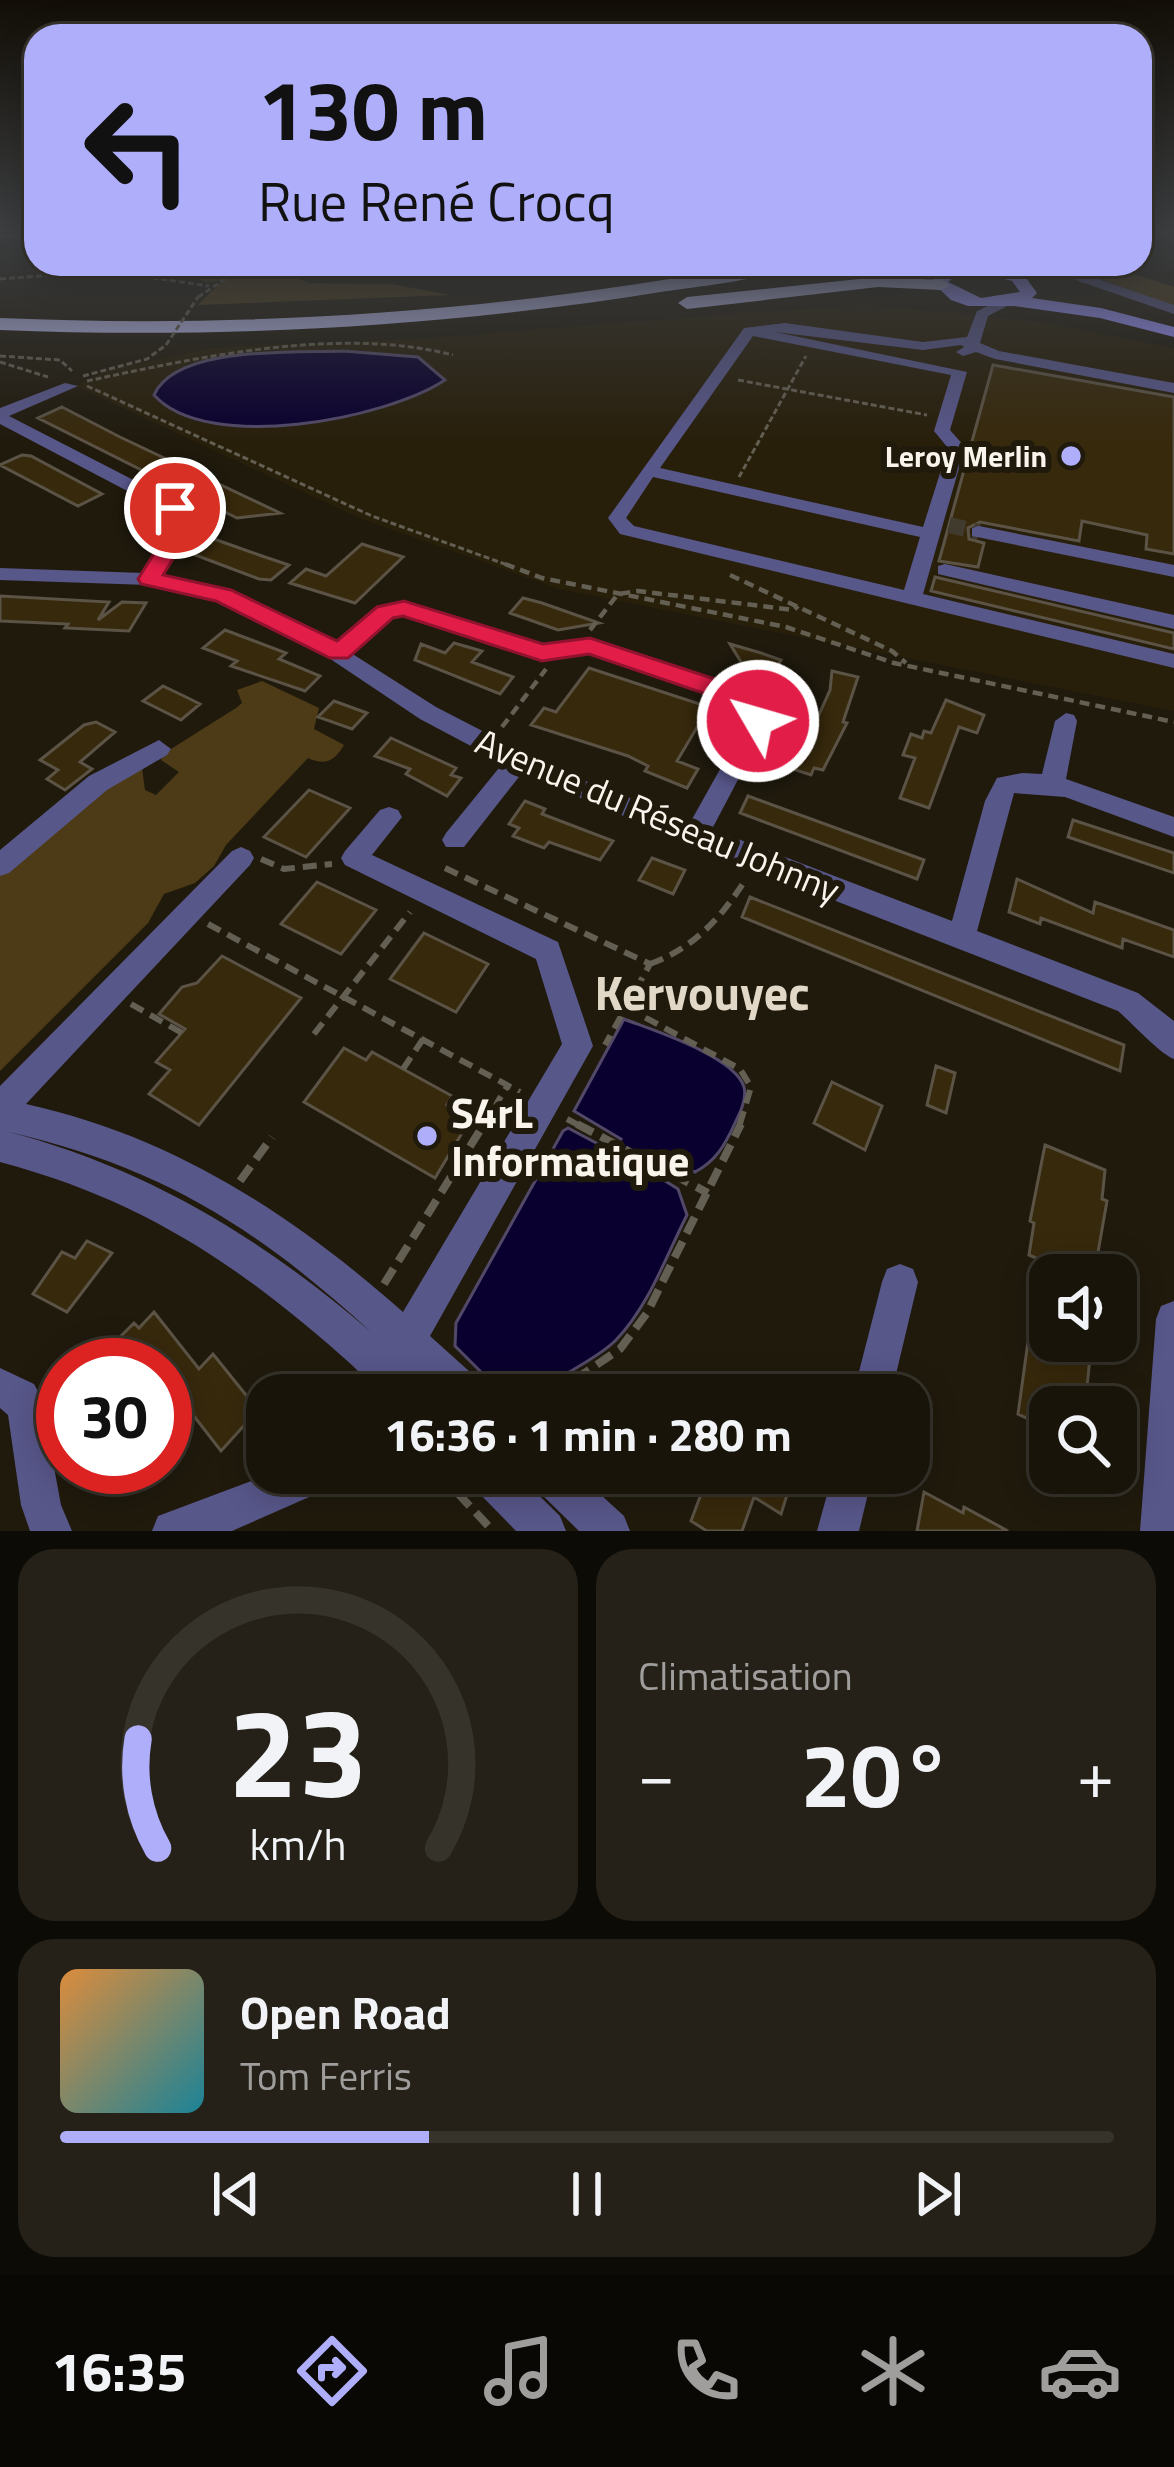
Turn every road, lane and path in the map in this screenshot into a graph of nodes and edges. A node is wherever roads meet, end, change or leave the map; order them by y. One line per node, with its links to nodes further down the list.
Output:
1 (196, 299): 20 (path, bridge)
2 (437, 299): 9 (highway)
3 (578, 299): 12 (highway)
4 (707, 299): 12 (highway)
5 (961, 299): 15 (street)
6 (1012, 299): 15 (street)
7 (1030, 299): 14 (main road)
8 (1144, 299): 10 (street)
9 (0, 305)
10 (1174, 310)
11 (0, 325): 12 (highway)
12 (183, 331)
13 (748, 331): 15 (street); 16 (street); 19 (street)
14 (1174, 332)
15 (967, 344): 21 (street)
16 (812, 346): 22 (path); 24 (street)
17 (453, 356): 20 (path)
18 (0, 359): 20 (path); 20 (path)
19 (715, 375): 22 (path); 25 (street)
20 (73, 384): 23 (street); 34 (path)
21 (1174, 388)
22 (788, 389): 24 (path); 26 (path)
23 (0, 416): 33 (street)
24 (945, 418): 27 (street)
25 (650, 471): 26 (street); 29 (street)
26 (732, 490): 27 (street)
27 (938, 527): 30 (street)
28 (979, 532): 31 (street)
29 (698, 549): 35 (street); 36 (path)
30 (935, 568): 35 (street); 37 (street)
31 (1174, 571)
32 (0, 574): 33 (street, Avenue du Réseau Johnny)
33 (149, 579): 39 (street, Avenue du Réseau Johnny)
34 (618, 594): 36 (path); 38 (path); 42 (path)
35 (911, 600): 41 (street)
36 (798, 607): 42 (path)
37 (1174, 622)
38 (577, 646): 40 (street); 51 (street)
39 (339, 652): 40 (street); 45 (street, Avenue du Réseau Johnny)
40 (553, 653): 45 (path)
41 (1174, 661)
42 (907, 666): 44 (path)
43 (1066, 721): 48 (street)
44 (1174, 722)
45 (488, 746): 47 (street, Avenue du Réseau Johnny)
46 (159, 749): 56 (street)
47 (517, 761): 51 (street, Avenue du Réseau Johnny); 52 (street)
48 (1052, 786): 50 (street); 59 (street)
49 (388, 817): 54 (street)
50 (1174, 826)
51 (696, 836): 55 (street, Avenue du Réseau Johnny)
52 (455, 840): 57 (path)
53 (241, 858): 54 (path); 58 (street)
54 (354, 858): 57 (street)
55 (757, 860): 59 (street, Avenue du Réseau Johnny); 60 (path)
56 (0, 866)
57 (425, 892): 61 (path); 68 (street)
58 (187, 913): 61 (path); 69 (street)
59 (961, 939): 65 (street, Avenue du Réseau Johnny)
60 (650, 964)
61 (344, 997): 63 (path); 64 (path)
62 (626, 1006): 73 (path)
63 (314, 1034)
64 (423, 1040): 66 (path); 67 (path)
65 (1174, 1045)
66 (403, 1069)
67 (508, 1085): 68 (path); 75 (path)
68 (543, 1106): 73 (path); 77 (street)
69 (0, 1111): 77 (street)
70 (0, 1145): 78 (street)
71 (222, 1176): 72 (path)
72 (248, 1191)
73 (708, 1193): 81 (path)
74 (900, 1282): 82 (street)
75 (381, 1287)
76 (1174, 1319): 95 (street)
77 (409, 1337): 79 (street); 80 (street)
78 (378, 1374)
79 (396, 1374)
80 (445, 1374)
81 (581, 1374)
82 (877, 1374)
83 (0, 1387): 89 (street)
84 (273, 1494): 90 (street)
85 (459, 1494): 91 (path)
86 (508, 1494): 92 (street)
87 (570, 1494): 93 (street)
88 (848, 1494): 94 (street)
89 (51, 1531)
90 (173, 1531)
91 (494, 1531)
92 (544, 1531)
93 (609, 1531)
94 (838, 1531)
95 (1161, 1531)

